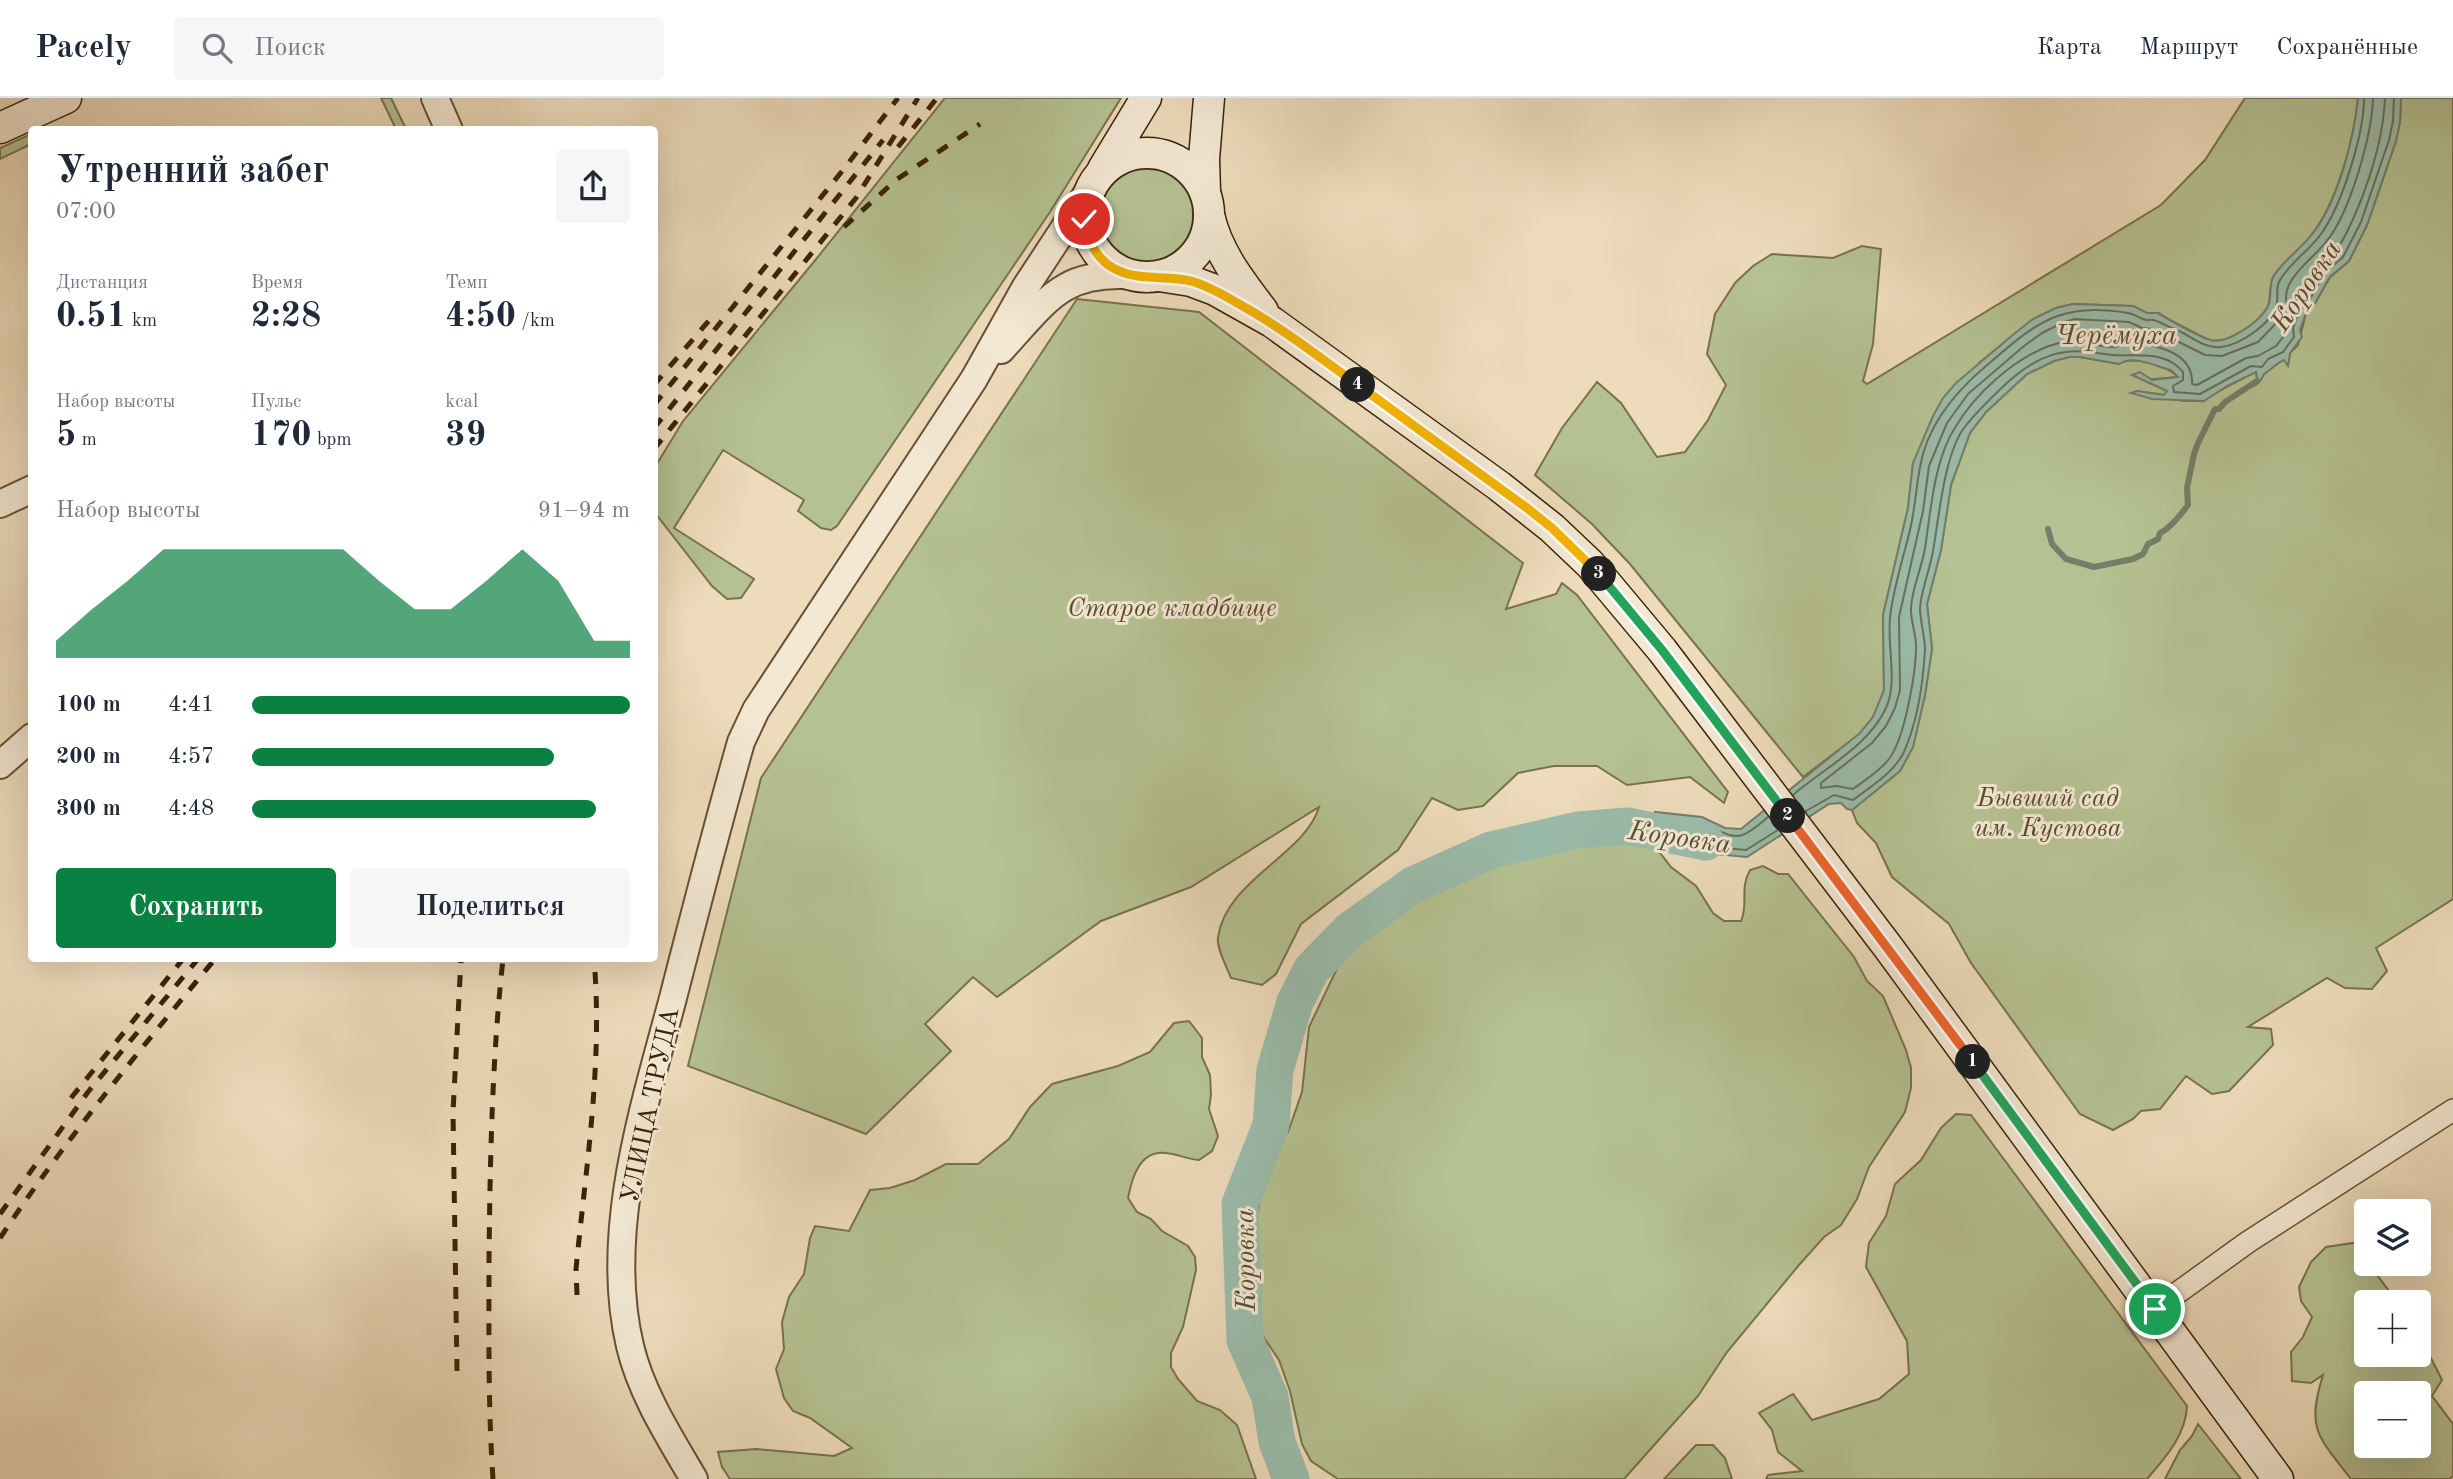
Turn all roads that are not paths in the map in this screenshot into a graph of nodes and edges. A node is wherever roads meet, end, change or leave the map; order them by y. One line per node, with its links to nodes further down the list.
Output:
1 (66, 98): 6 (main road)
2 (435, 98): 5 (street)
3 (1146, 98): 7 (main road)
4 (1209, 98): 8 (main road)
5 (447, 126)
6 (0, 128)
7 (1095, 182): 8 (main road); 9 (main road); 11 (street)
8 (1207, 204): 9 (main road); 10 (main road)
9 (1148, 276): 10 (main road); 11 (street)
10 (1272, 322): 19 (main road)
11 (974, 379): 20 (street, УЛИЦА ТРУДА)
12 (28, 491): 13 (street)
13 (0, 504)
14 (28, 740): 16 (street)
15 (28, 742): 17 (street)
16 (0, 765)
17 (0, 775)
18 (2453, 1110): 19 (street)
19 (2155, 1309): 21 (main road)
20 (694, 1479)
21 (2278, 1479)

